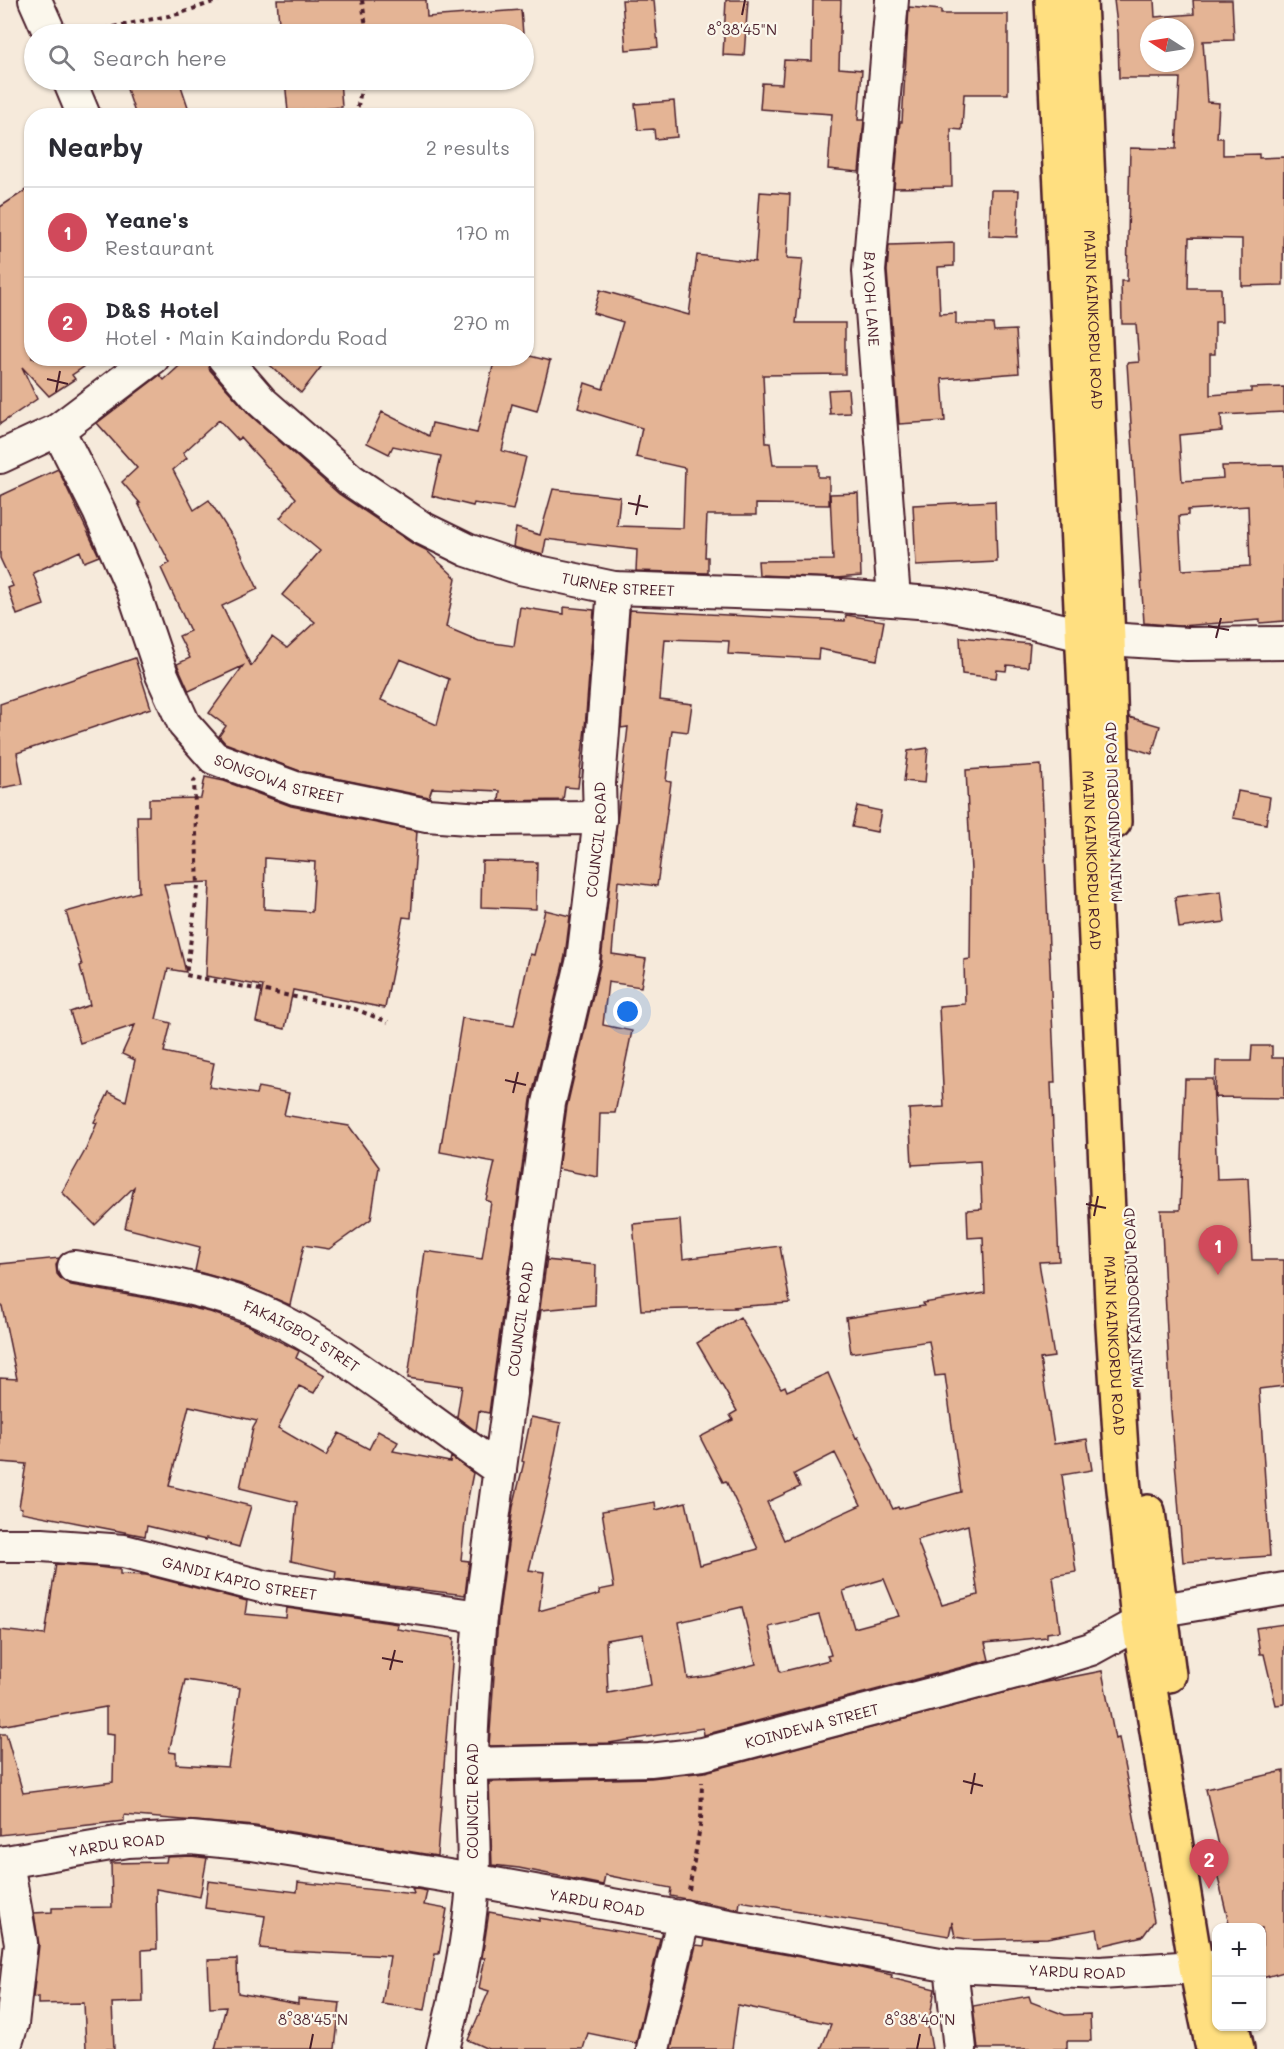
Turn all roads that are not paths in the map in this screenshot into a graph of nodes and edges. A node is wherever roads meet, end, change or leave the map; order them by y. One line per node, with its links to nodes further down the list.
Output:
1 (35, 0): 5 (street)
2 (892, 0): 13 (street, BAYOH LANE)
3 (1052, 0): 14 (main road)
4 (1080, 0): 14 (main road, MAIN KAINKORDU ROAD)
5 (46, 24)
6 (73, 90): 7 (street)
7 (81, 108)
8 (142, 366): 10 (street)
9 (231, 366): 12 (street, TURNER STREET)
10 (58, 429): 11 (street); 16 (street, SONGOWA STREET)
11 (0, 457)
12 (614, 588): 13 (street, TURNER STREET); 16 (street, COUNCIL ROAD)
13 (894, 599): 14 (street, TURNER STREET)
14 (1095, 637): 15 (street, TURNER STREET); 21 (main road, MAIN KAINDORDU ROAD)
15 (1284, 643)
16 (600, 818): 18 (street, COUNCIL ROAD)
17 (74, 1267): 18 (street, FAKAIGBOI STRET)
18 (500, 1470): 22 (street, COUNCIL ROAD)
19 (0, 1545): 22 (street, GANDI KAPIO STREET)
20 (1284, 1589): 21 (street, KOINDEWA STREET)
21 (1151, 1616): 23 (street, KOINDEWA STREET); 27 (main road, MAIN KAINDORDU ROAD)
22 (480, 1617): 23 (street, COUNCIL ROAD)
23 (471, 1764): 25 (street, COUNCIL ROAD)
24 (3, 1863): 25 (street, YARDU ROAD); 30 (street)
25 (473, 1880): 26 (street, YARDU ROAD); 31 (street, COUNCIL ROAD)
26 (684, 1916): 28 (street, YARDU ROAD); 32 (street)
27 (1210, 1962): 28 (street, YARDU ROAD); 34 (main road)
28 (951, 1966): 33 (street)
29 (1233, 2031): 35 (main road)
30 (4, 2049)
31 (443, 2049)
32 (653, 2049)
33 (960, 2049)
34 (1213, 2049)
35 (1237, 2049)

